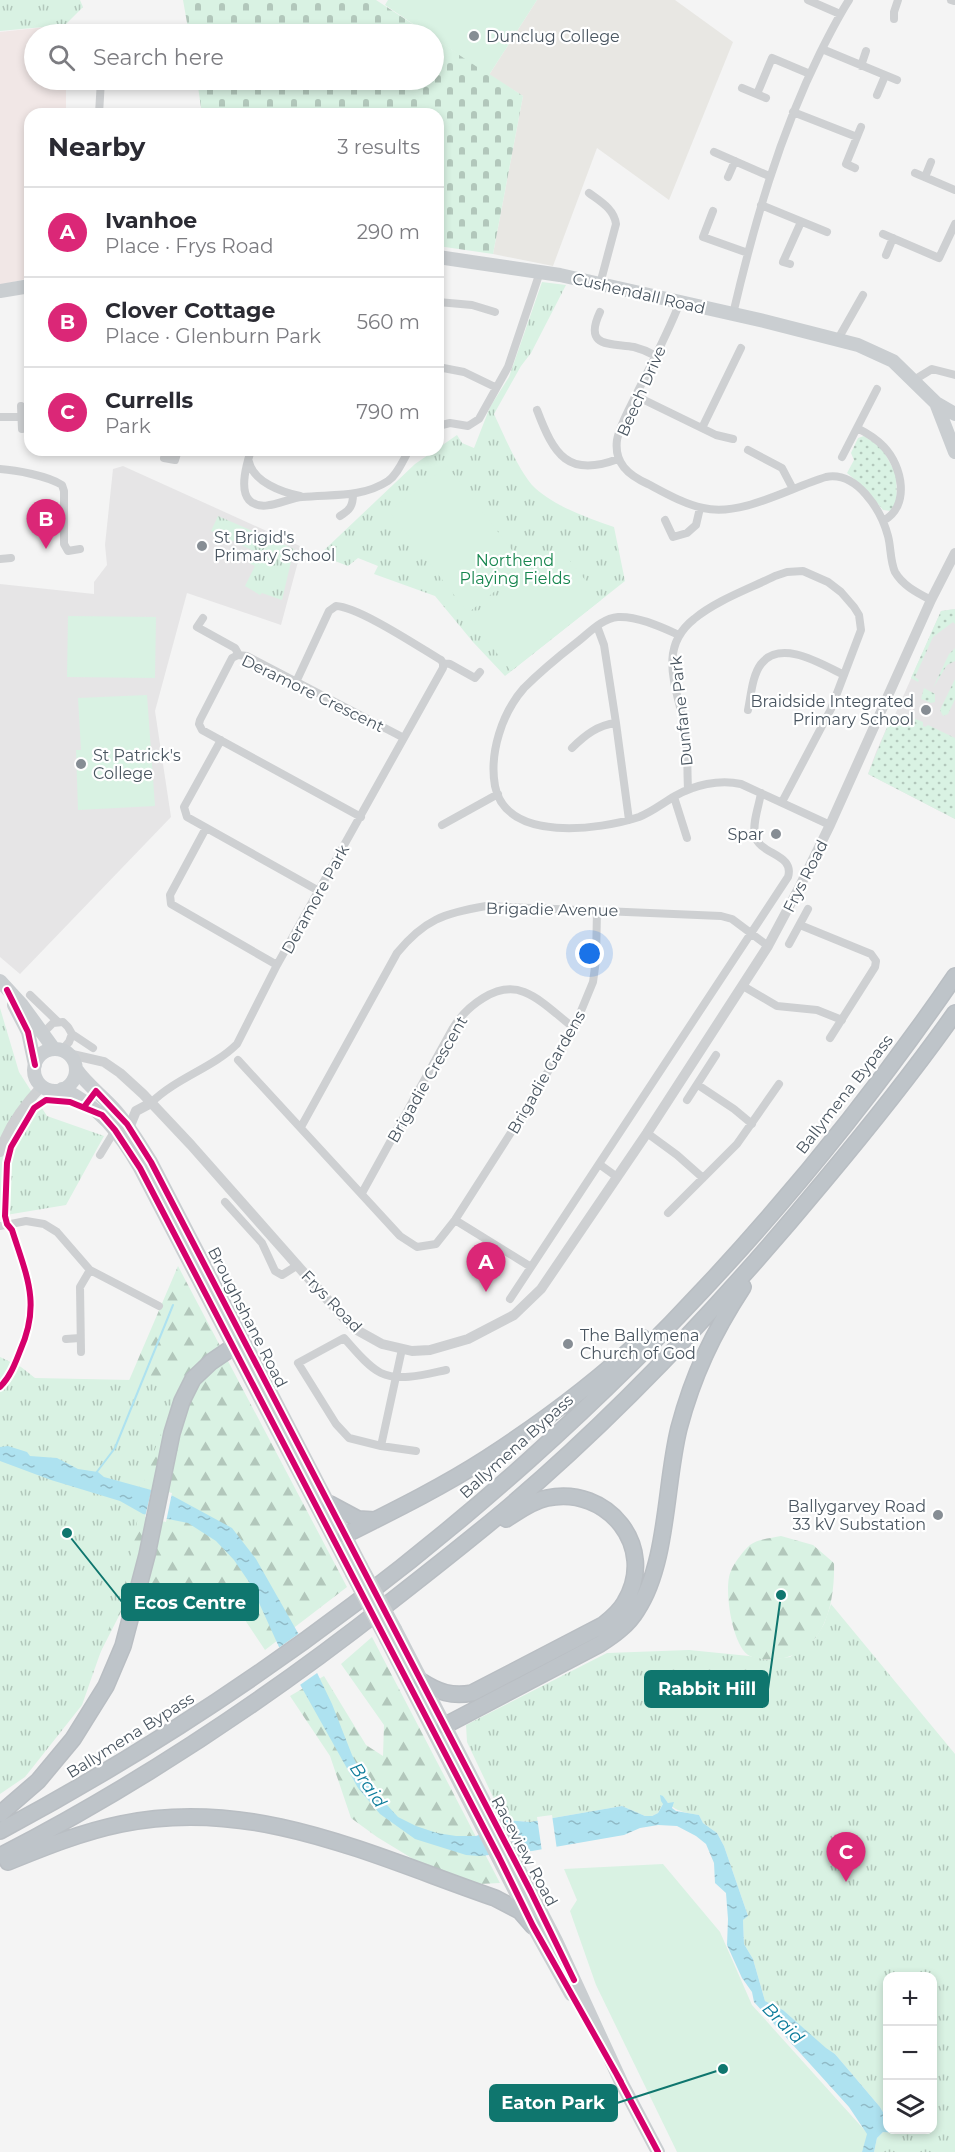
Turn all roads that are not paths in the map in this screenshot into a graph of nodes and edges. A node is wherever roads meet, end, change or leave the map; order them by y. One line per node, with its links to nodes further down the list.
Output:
1 (808, 0): 4 (street)
2 (849, 0): 4 (street)
3 (898, 0): 5 (street)
4 (840, 14): 6 (street)
5 (894, 19)
6 (822, 49): 8 (street); 9 (street)
7 (867, 51): 8 (street)
8 (861, 66): 10 (street)
9 (810, 74): 14 (street); 18 (street)
10 (885, 76): 11 (street); 15 (street)
11 (897, 80)
12 (742, 88): 14 (street)
13 (100, 90): 17 (street)
14 (757, 94): 16 (street)
15 (877, 95)
16 (766, 98)
17 (99, 108)
18 (793, 112): 20 (street); 26 (street)
19 (861, 127): 20 (street)
20 (857, 137): 24 (street)
21 (714, 152): 22 (street)
22 (735, 161): 26 (street); 27 (street)
23 (931, 162): 28 (street)
24 (855, 168)
25 (915, 172): 28 (street)
26 (769, 176): 31 (street)
27 (728, 177)
28 (925, 177): 29 (street)
29 (955, 190)
30 (589, 193): 43 (street)
31 (761, 205): 33 (street); 38 (street)
32 (713, 211): 38 (street)
33 (801, 222): 35 (street); 41 (street)
34 (955, 224): 37 (street)
35 (827, 232)
36 (883, 234): 37 (street)
37 (893, 238): 39 (street)
38 (748, 253): 51 (street)
39 (886, 255)
40 (444, 258): 42 (main road, Cushendall Road)
41 (790, 264)
42 (540, 272): 43 (main road, Cushendall Road); 58 (street)
43 (600, 284): 48 (main road, Cushendall Road)
44 (24, 287): 45 (main road)
45 (0, 291)
46 (863, 295): 52 (street)
47 (444, 302): 49 (street)
48 (680, 302): 51 (main road, Cushendall Road); 54 (street, Beech Drive)
49 (495, 312)
50 (600, 312): 54 (street)
51 (733, 314): 52 (main road, Cushendall Road)
52 (838, 339): 57 (main road, Cushendall Road)
53 (741, 348): 68 (street)
54 (656, 356): 60 (street, Beech Drive)
55 (444, 368): 58 (street)
56 (955, 375): 57 (street)
57 (914, 380): 61 (main road, Cushendall Road)
58 (495, 387): 67 (street)
59 (877, 389): 69 (street)
60 (636, 396): 68 (street); 80 (street, Beech Drive)
61 (936, 403): 64 (main road, Cushendall Road); 73 (main road, Cushendall Road)
62 (21, 406): 66 (street)
63 (537, 410): 80 (street)
64 (955, 414)
65 (0, 417): 66 (street)
66 (21, 417): 70 (street)
67 (444, 424)
68 (702, 428): 71 (street)
69 (857, 428): 78 (street); 88 (street)
70 (22, 429)
71 (733, 439)
72 (748, 450): 82 (street)
73 (955, 452)
74 (176, 456): 79 (street)
75 (250, 456): 84 (street)
76 (250, 456): 84 (street)
77 (406, 456): 83 (street)
78 (842, 457)
79 (164, 458)
80 (618, 459): 85 (street, Beech Drive)
81 (0, 469): 89 (street)
82 (793, 489): 85 (street, Beech Drive); 88 (street, Beech Drive)
83 (353, 494): 84 (street); 86 (street)
84 (303, 497)
85 (700, 508): 87 (street)
86 (340, 516)
87 (665, 520)
88 (883, 521): 93 (street, Beech Drive)
89 (80, 549)
90 (955, 553): 93 (street, Frys Road)
91 (11, 558): 92 (street)
92 (0, 559)
93 (931, 600): 115 (street, Frys Road)
94 (203, 618): 97 (street)
95 (597, 626): 96 (street); 103 (street); 109 (street)
96 (679, 635): 100 (street, Dunfane Park); 107 (street, Dunfane Park)
97 (239, 655): 101 (street, Deramore Crescent); 105 (street, Deramore Crescent)
98 (443, 663): 99 (street); 101 (street); 104 (street, Deramore Park)
99 (480, 672)
100 (844, 675): 102 (street); 111 (street, Dunfane Park)
101 (296, 682): 104 (street, Deramore Crescent)
102 (748, 710)
103 (616, 723): 106 (street); 113 (street)
104 (404, 738): 112 (street, Deramore Park)
105 (221, 740): 112 (street, Deramore Crescent); 116 (street)
106 (572, 748)
107 (688, 789): 108 (street, Dunfane Park); 110 (street)
108 (761, 793): 111 (street, Dunfane Park); 122 (street, Frys Road)
109 (498, 794): 113 (street); 114 (street)
110 (674, 797): 113 (street); 117 (street)
111 (782, 802): 115 (street, Dunfane Park)
112 (361, 817): 118 (street, Deramore Park)
113 (629, 820)
114 (442, 825)
115 (830, 825): 124 (street, Frys Road)
116 (206, 828): 118 (street); 125 (street)
117 (687, 838)
118 (319, 891): 125 (street, Deramore Park)
119 (808, 909): 121 (street)
120 (597, 910): 122 (street, Brigadie Avenue); 133 (street, Brigadie Gardens); 150 (street, Brigadie Avenue)
121 (800, 925): 123 (street); 131 (street)
122 (752, 933): 124 (street, Brigadie Avenue); 154 (street, Frys Road)
123 (789, 944)
124 (768, 946): 128 (street, Frys Road)
125 (277, 965): 147 (street, Deramore Park)
126 (955, 976): 163 (highway, Ballymena Bypass)
127 (3, 986): 134 (main road, Broughshane Road); 141 (main road)
128 (743, 986): 131 (street); 151 (street, Frys Road)
129 (30, 995): 132 (street)
130 (955, 1013): 162 (highway)
131 (842, 1020): 136 (street)
132 (57, 1021): 134 (street); 135 (street)
133 (574, 1028): 157 (street, Brigadie Crescent); 160 (street, Brigadie Gardens)
134 (42, 1034): 139 (main road, Broughshane Road)
135 (72, 1034): 137 (street); 139 (street)
136 (830, 1038)
137 (93, 1053): 139 (street, Frys Road); 147 (street, Frys Road)
138 (716, 1055): 142 (street)
139 (68, 1057): 141 (main road); 145 (main road); 149 (main road, Broughshane Road)
140 (238, 1060): 150 (street, Brigadie Gardens)
141 (35, 1065): 144 (main road)
142 (698, 1084): 146 (street); 148 (street)
143 (779, 1084): 148 (street)
144 (42, 1086): 145 (main road); 152 (street)
145 (62, 1089): 149 (main road, Broughshane Road)
146 (687, 1100)
147 (151, 1102): 149 (street); 164 (street, Frys Road)
148 (752, 1124): 156 (street)
149 (123, 1126): 153 (street); 171 (main road, Broughshane Road); 173 (main road, Broughshane Road)
150 (301, 1127): 157 (street, Brigadie Gardens)
151 (647, 1133): 155 (street, Frys Road); 156 (street)
152 (0, 1152)
153 (100, 1155)
154 (599, 1164): 155 (street); 165 (street, Frys Road)
155 (616, 1178): 172 (street, Frys Road)
156 (703, 1178): 159 (street)
157 (362, 1193): 160 (street, Brigadie Gardens)
158 (225, 1202): 164 (street)
159 (668, 1213)
160 (456, 1220): 165 (street)
161 (0, 1226): 166 (street)
162 (775, 1240): 182 (highway); 185 (highway)
163 (730, 1260): 180 (highway); 187 (highway, Ballymena Bypass)
164 (298, 1265): 172 (street, Frys Road)
165 (531, 1268): 167 (street, Frys Road)
166 (90, 1270): 168 (street); 169 (street)
167 (510, 1299)
168 (159, 1306)
169 (80, 1338): 170 (street); 174 (street)
170 (66, 1339)
171 (234, 1347): 173 (main road); 181 (main road, Broughshane Road); 186 (highway)
172 (402, 1349): 176 (street)
173 (251, 1351): 179 (main road, Broughshane Road)
174 (81, 1352)
175 (446, 1370): 176 (street)
176 (396, 1376): 177 (street); 177 (street)
177 (381, 1446): 178 (street)
178 (416, 1450)
179 (330, 1504): 180 (highway); 181 (main road, Broughshane Road)
180 (375, 1520): 181 (highway)
181 (340, 1537): 183 (main road, Broughshane Road, bridge)
182 (448, 1557): 184 (highway); 188 (highway)
183 (390, 1634): 184 (main road, Raceview Road); 185 (main road, Broughshane Road)
184 (421, 1681): 185 (main road, Raceview Road)
185 (439, 1728): 189 (main road, Raceview Road)
186 (0, 1814)
187 (0, 1831)
188 (0, 1856)
189 (506, 1858): 191 (main road); 192 (main road, Raceview Road)
190 (0, 1865): 191 (highway)
191 (533, 1926): 192 (main road)
192 (621, 2082): 193 (main road, Raceview Road)
193 (658, 2152)

